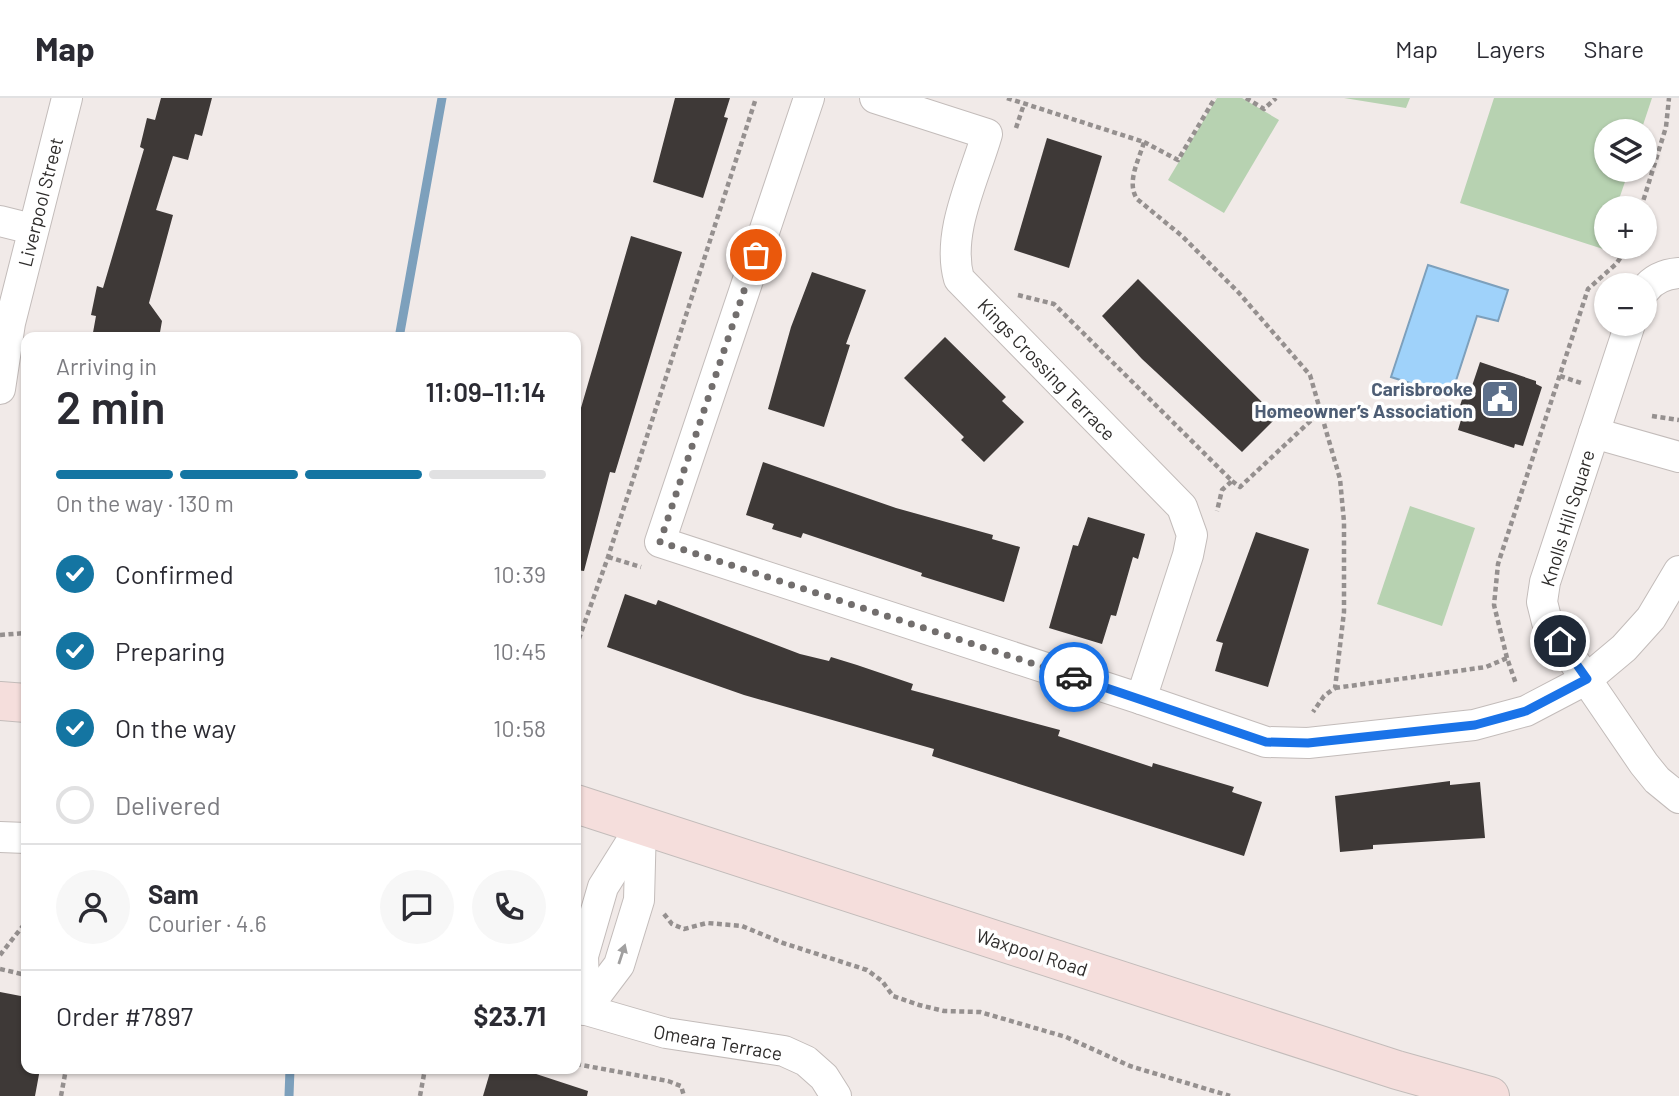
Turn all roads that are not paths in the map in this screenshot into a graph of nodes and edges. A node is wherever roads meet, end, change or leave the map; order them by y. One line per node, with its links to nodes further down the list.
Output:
1 (67, 98): 5 (street, Liverpool Street)
2 (809, 98): 14 (street)
3 (875, 98): 14 (street, Kings Crossing Terrace)
4 (0, 221): 5 (street)
5 (32, 229): 9 (street, Liverpool Street)
6 (1679, 274): 7 (street)
7 (1657, 280)
8 (1626, 336): 10 (street, Knolls Hill Square)
9 (0, 389)
10 (1594, 433): 11 (street); 13 (street, Knolls Hill Square)
11 (1679, 457)
12 (1679, 571): 13 (street)
13 (1587, 679): 14 (street); 17 (street, Knolls Hill Square)
14 (1141, 698)
15 (0, 701): 16 (street)
16 (21, 703)
17 (1679, 798)
18 (581, 806): 19 (street, Waxpool Road)
19 (641, 825): 22 (street); 23 (street, one-way to 19); 26 (street, Waxpool Road)
20 (0, 837): 21 (street)
21 (21, 838)
22 (581, 991)
23 (581, 1008)
24 (581, 1009): 25 (street, Omeara Terrace)
25 (836, 1096)
26 (1490, 1096)

